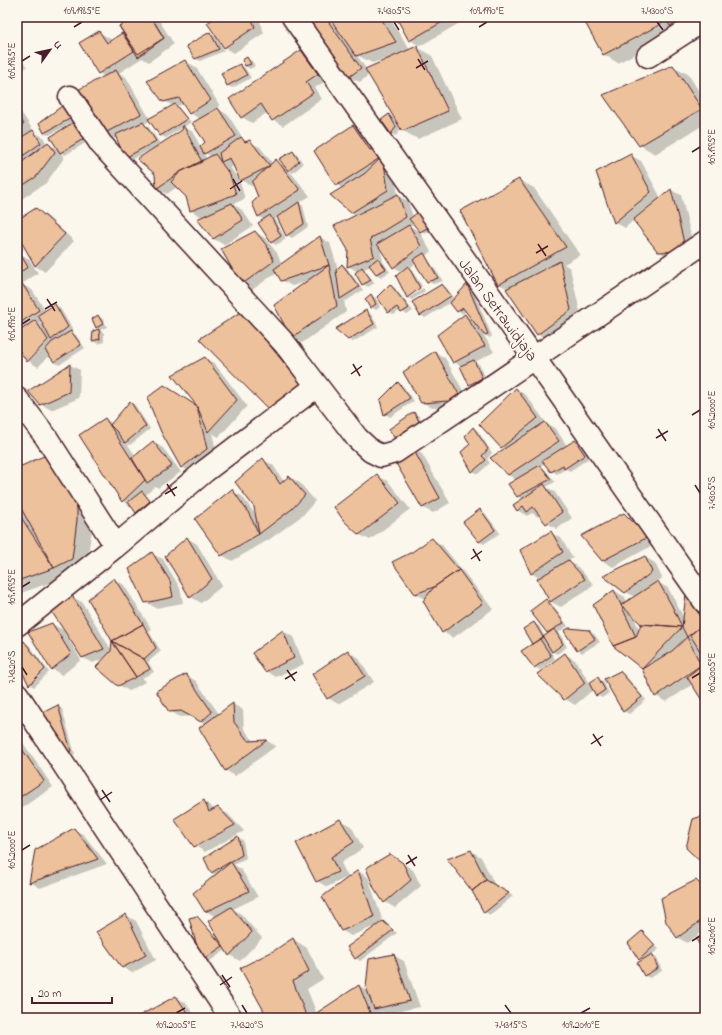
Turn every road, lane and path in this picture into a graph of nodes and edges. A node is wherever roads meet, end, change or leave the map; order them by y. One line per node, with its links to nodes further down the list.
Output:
1 (293, 17): 6 (street, Jalan Setrawidjaja)
2 (705, 19): 3 (street)
3 (648, 56)
4 (70, 97): 7 (street)
5 (705, 242): 6 (street)
6 (534, 357): 7 (street); 10 (street, Jalan Setrawidjaja)
7 (317, 386): 9 (street)
8 (17, 399): 9 (street)
9 (116, 546): 11 (street)
10 (705, 602)
11 (17, 625)
12 (17, 694): 13 (street)
13 (231, 1018)

